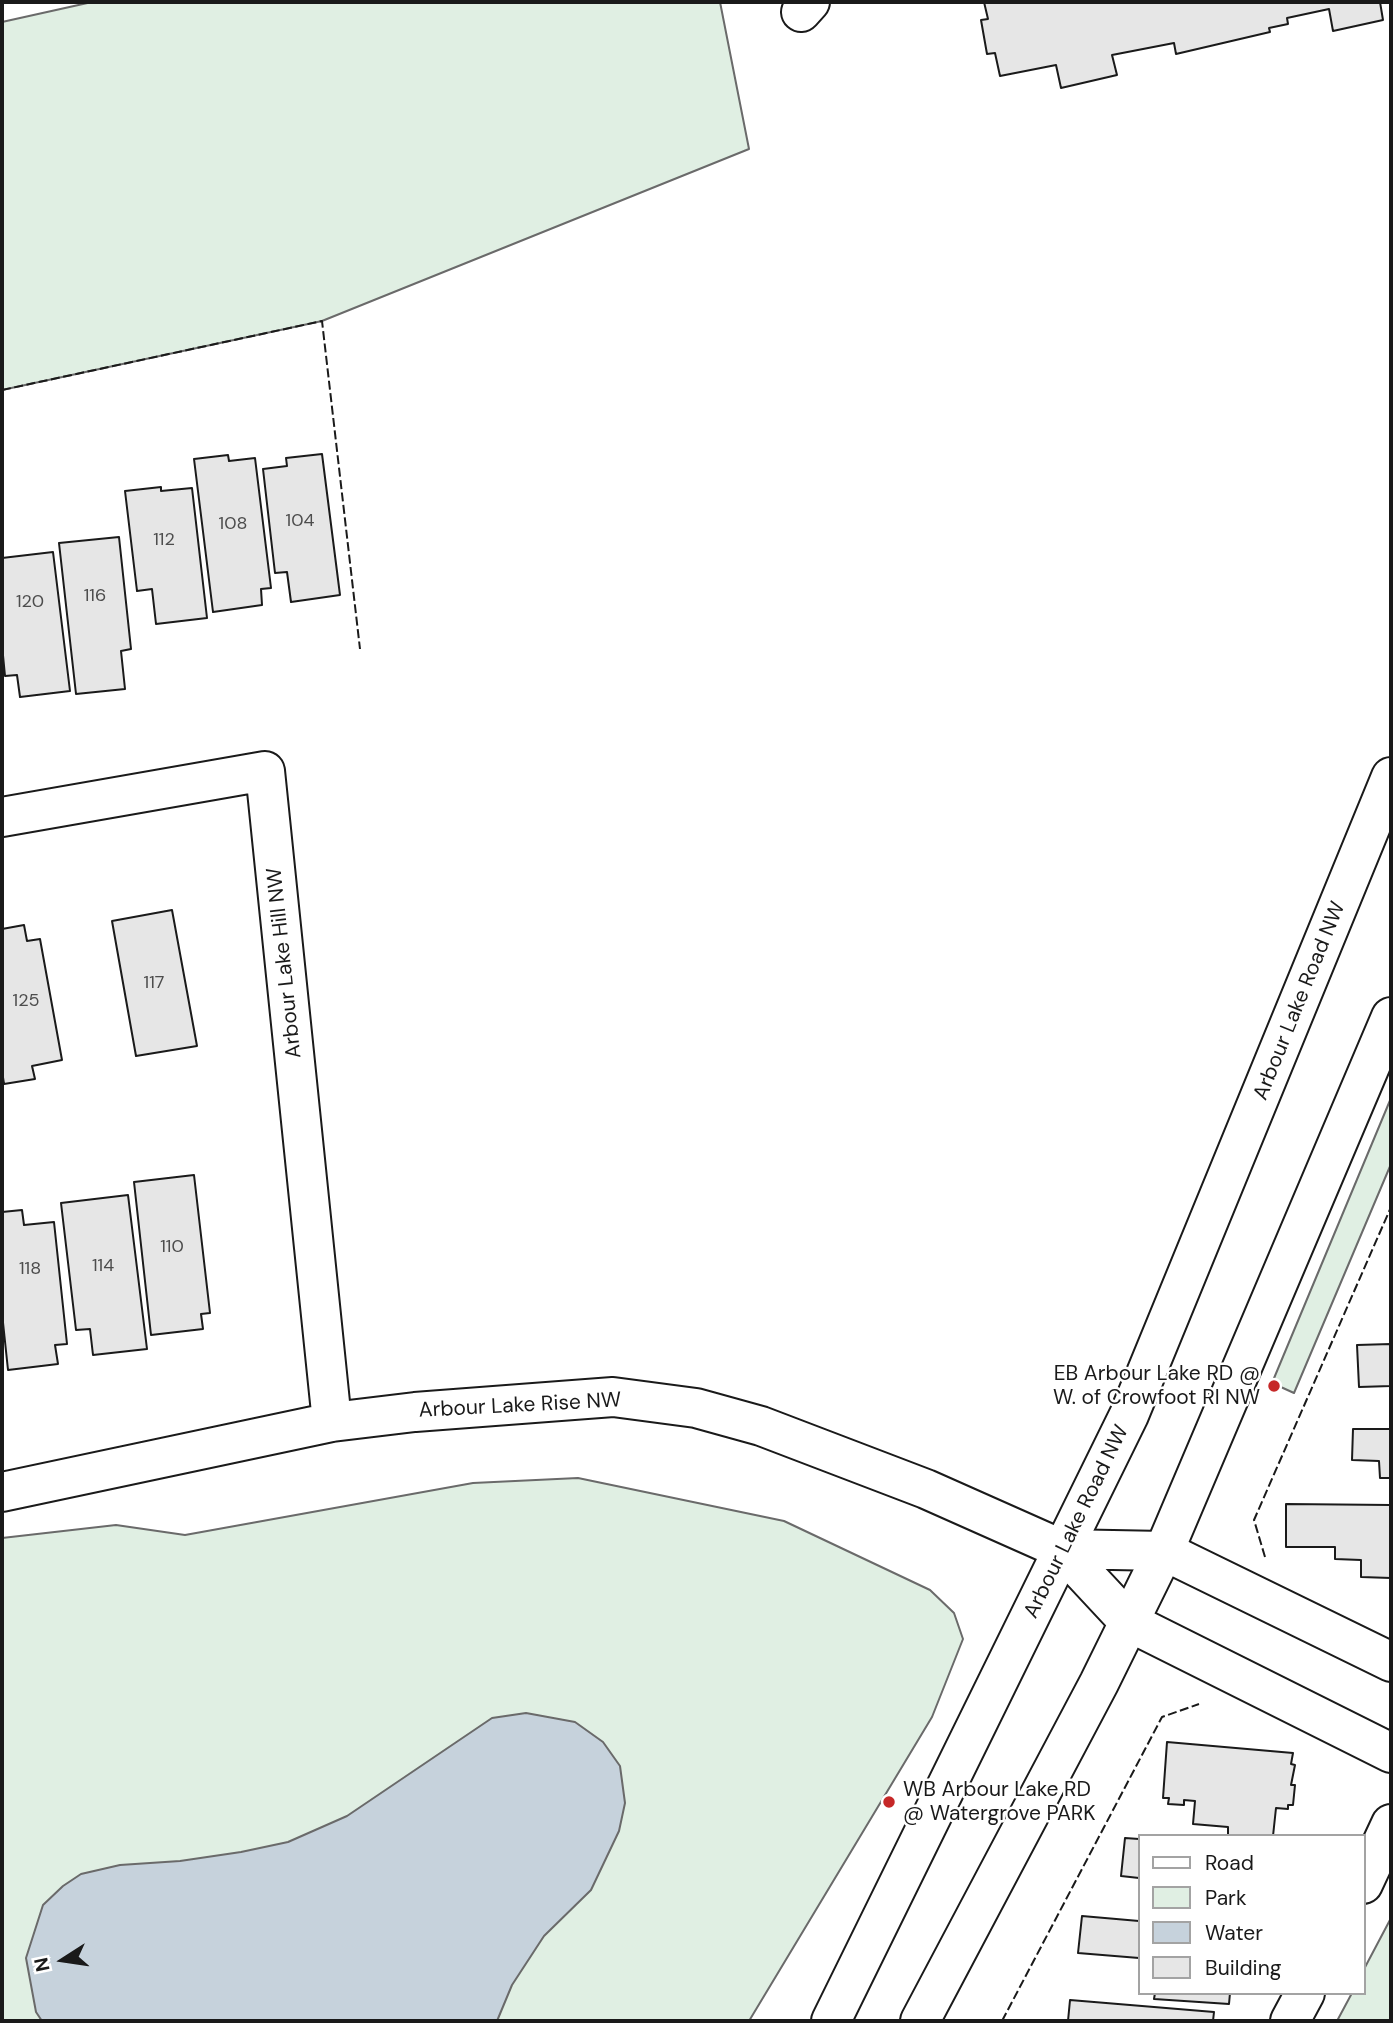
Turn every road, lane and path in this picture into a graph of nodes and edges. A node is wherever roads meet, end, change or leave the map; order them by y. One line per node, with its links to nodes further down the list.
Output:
1 (1391, 777): 6 (street, Arbour Lake Road NW)
2 (2, 817): 4 (street, Arbour Lake Hill NW)
3 (1391, 1017): 7 (street)
4 (332, 1422): 5 (street, Arbour Lake Rise NW); 6 (street, Arbour Lake Rise NW)
5 (2, 1492)
6 (1061, 1549): 7 (street); 8 (street); 14 (street, Arbour Lake Road NW)
7 (1164, 1551): 8 (street); 9 (street)
8 (1129, 1622): 10 (street); 15 (street)
9 (1391, 1662)
10 (1391, 1753)
11 (1391, 1824): 12 (street)
12 (1365, 1880)
13 (1304, 1995): 16 (street)
14 (831, 2021)
15 (920, 2021)
16 (1290, 2021)

